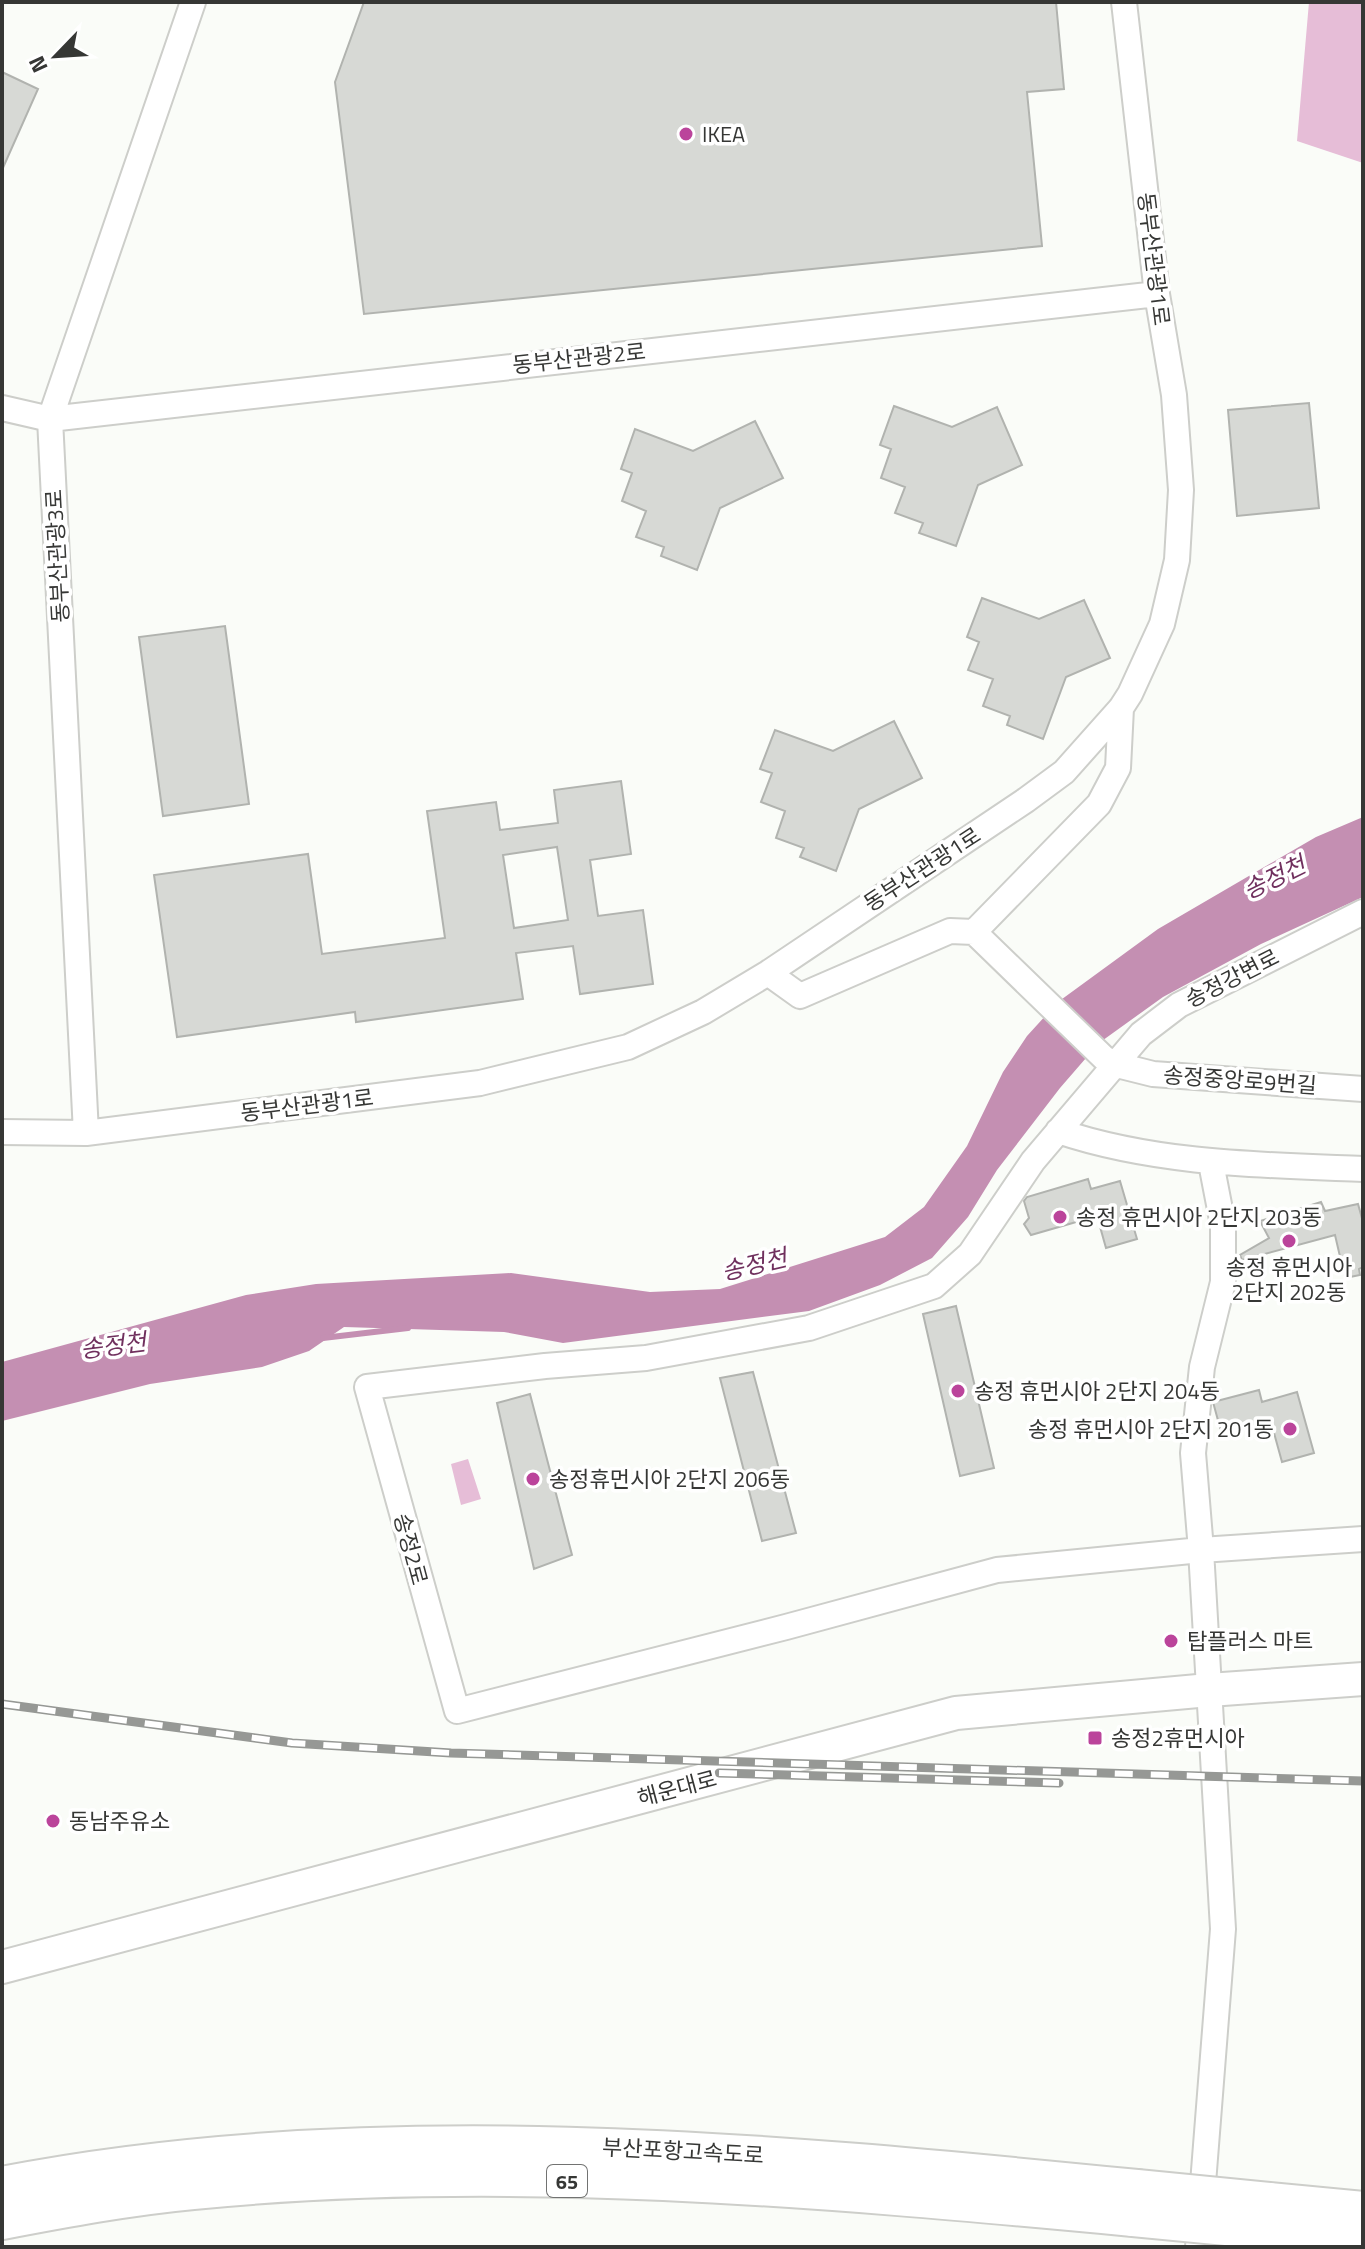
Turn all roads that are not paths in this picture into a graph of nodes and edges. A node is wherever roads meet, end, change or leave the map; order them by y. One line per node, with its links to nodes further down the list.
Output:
1 (193, 2): 5 (street, 동부산관광3로)
2 (1124, 2): 3 (street, 동부산관광1로)
3 (1157, 294): 5 (street, 동부산관광2로); 6 (street, 동부산관광1로)
4 (2, 408): 5 (street, 동부산관광2로)
5 (50, 419): 14 (street, 동부산관광3로)
6 (1121, 708): 8 (street); 9 (street, 동부산관광1로)
7 (1363, 912): 10 (street, 송정강변로)
8 (974, 932): 9 (street); 10 (street)
9 (768, 973): 14 (street, 동부산관광1로)
10 (1110, 1061): 11 (street, 송정중앙로9번길); 12 (street, 송정강변로)
11 (1363, 1089)
12 (1058, 1131): 15 (street); 17 (street, 송정강변로)
13 (2, 1132): 14 (street, 동부산관광1로)
14 (86, 1133)
15 (1211, 1163): 16 (street); 19 (street)
16 (1363, 1169)
17 (367, 1387): 19 (street, 송정2로)
18 (1363, 1539): 19 (street)
19 (1201, 1550): 21 (street)
20 (1363, 1679): 21 (main road, 해운대로)
21 (1209, 1690): 22 (main road, 해운대로); 29 (street)
22 (2, 1967)
23 (2, 2185): 24 (highway, 부산포항고속도로 / 65)
24 (1135, 2203): 26 (highway, 부산포항고속도로 / 65, bridge); 27 (highway, 부산포항고속도로 / 65)
25 (1363, 2210): 26 (highway, 부산포항고속도로 / 65)
26 (1268, 2216): 28 (highway, 부산포항고속도로 / 65)
27 (2, 2221)
28 (1363, 2239)
29 (1198, 2247)

